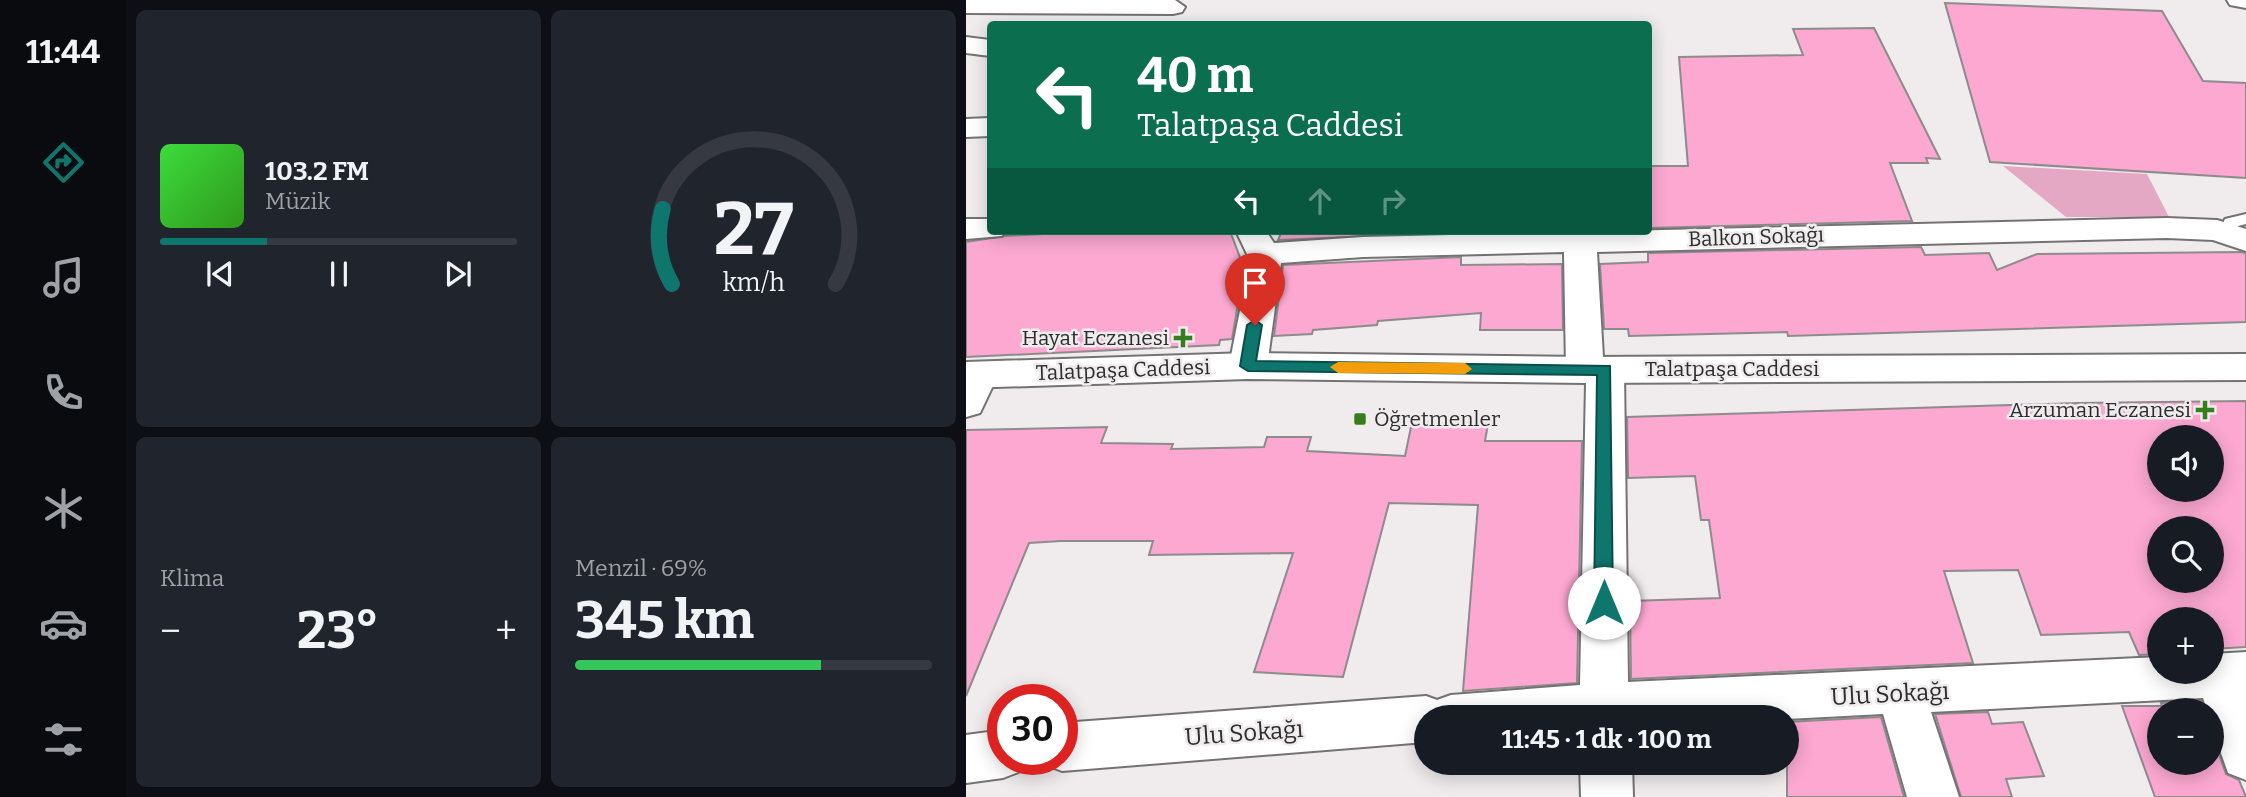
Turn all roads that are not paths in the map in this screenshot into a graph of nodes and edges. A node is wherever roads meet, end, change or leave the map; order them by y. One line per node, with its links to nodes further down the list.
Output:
1 (2239, 0): 2 (street)
2 (2246, 1)
3 (966, 6): 4 (street)
4 (1172, 10)
5 (966, 45): 6 (street)
6 (987, 48)
7 (987, 127): 8 (street)
8 (966, 128)
9 (966, 229): 10 (street)
10 (987, 229)
11 (2240, 230): 13 (street, Balkon Sokağı)
12 (1257, 242): 13 (street, Balkon Sokağı); 14 (street)
13 (1580, 244): 16 (street)
14 (1248, 366): 16 (street, Talatpaşa Caddesi); 17 (street, Talatpaşa Caddesi)
15 (2246, 367): 16 (street, Talatpaşa Caddesi)
16 (1595, 370): 20 (street)
17 (970, 384)
18 (2233, 676): 19 (street, Ulu Sokağı); 25 (street)
19 (1900, 694): 21 (street, Ulu Sokağı); 29 (street)
20 (1604, 705)
21 (1719, 705)
22 (1414, 720): 23 (street, Ulu Sokağı)
23 (1078, 746)
24 (987, 756): 26 (street)
25 (2246, 756)
26 (966, 759)
27 (1606, 775): 28 (street)
28 (1607, 797)
29 (1933, 797)

